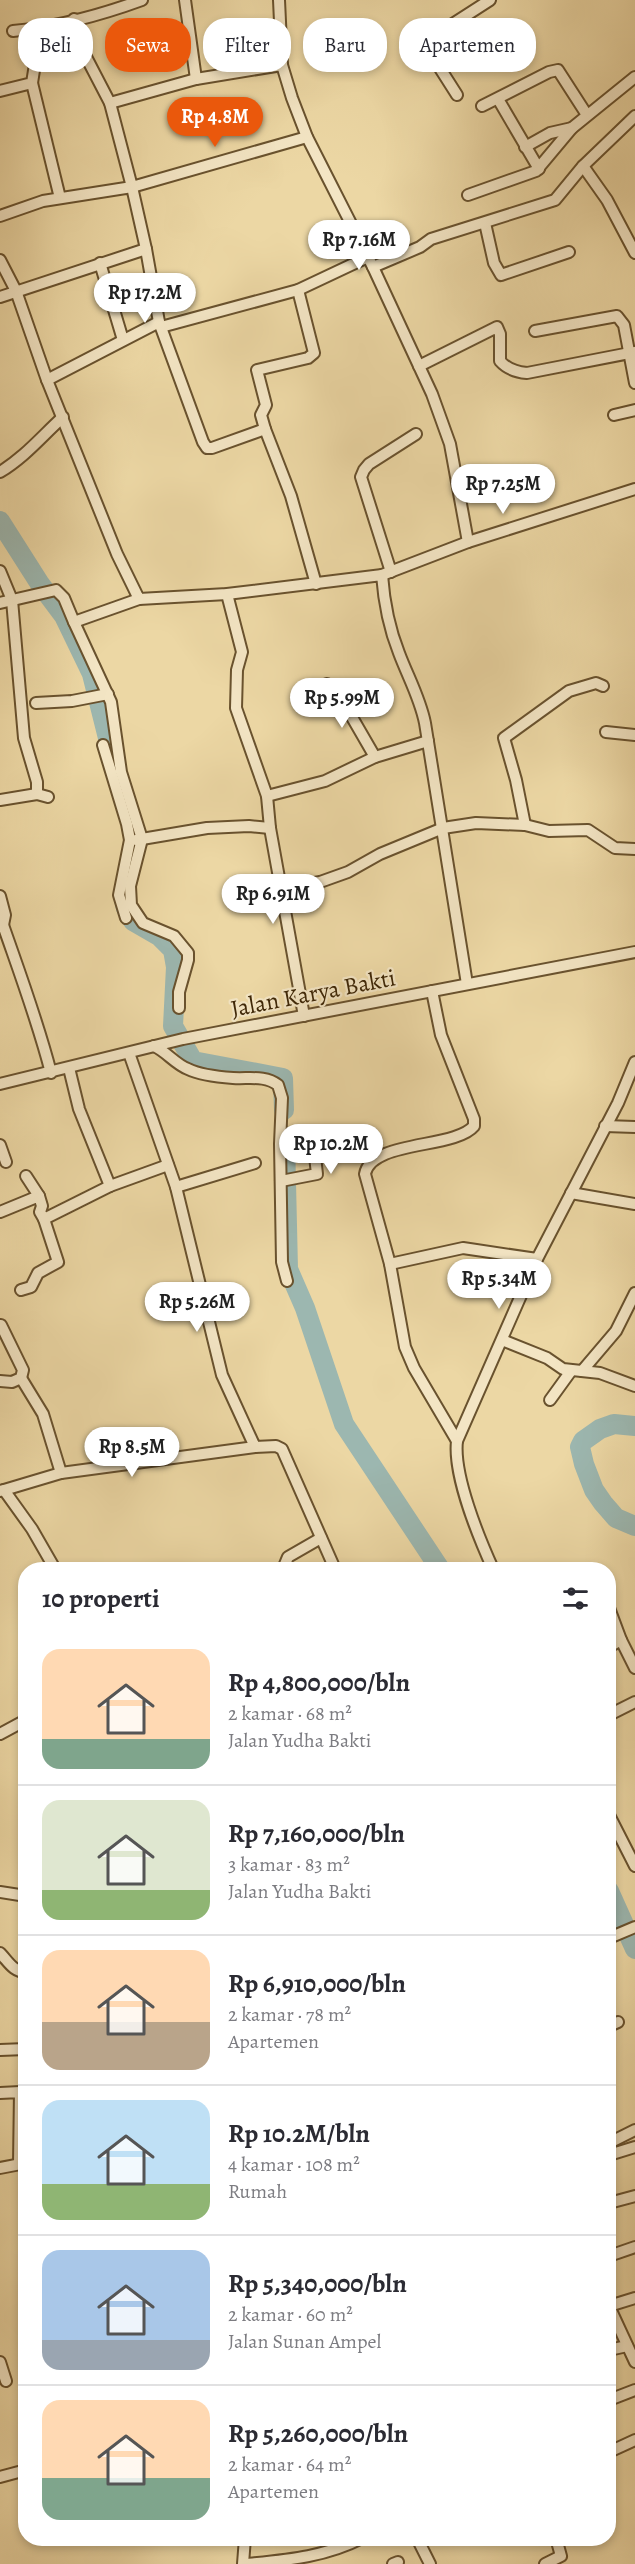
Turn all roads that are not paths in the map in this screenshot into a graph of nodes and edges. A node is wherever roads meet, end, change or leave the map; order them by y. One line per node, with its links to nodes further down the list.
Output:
1 (142, 0): 5 (street)
2 (185, 0): 14 (street)
3 (279, 0): 6 (street)
4 (490, 0): 17 (street)
5 (78, 18)
6 (280, 18)
7 (18, 30): 8 (street)
8 (13, 31)
9 (93, 70): 19 (street)
10 (33, 72): 15 (street)
11 (236, 72): 14 (street)
12 (285, 72): 24 (street)
13 (635, 77): 21 (street)
14 (196, 79): 19 (street)
15 (32, 83): 16 (street); 30 (street)
16 (0, 92)
17 (457, 95)
18 (498, 99): 20 (street); 21 (street); 25 (street)
19 (110, 103): 28 (street)
20 (482, 106)
21 (587, 115): 23 (street)
22 (635, 116): 26 (street)
23 (573, 128): 25 (street); 27 (street)
24 (307, 137): 28 (street); 37 (street)
25 (525, 147): 27 (street)
26 (583, 166): 32 (street); 35 (street)
27 (539, 169): 29 (street)
28 (132, 188): 30 (street); 33 (street)
29 (468, 195)
30 (60, 198): 31 (street)
31 (0, 216)
32 (485, 223): 34 (street); 37 (street)
33 (146, 249): 38 (street); 42 (street)
34 (569, 252)
35 (635, 253)
36 (0, 260): 40 (street)
37 (371, 262): 39 (street); 46 (street)
38 (100, 263): 40 (street); 44 (street)
39 (298, 290): 42 (street); 52 (street)
40 (16, 291): 41 (street); 47 (street)
41 (0, 297)
42 (160, 324): 44 (street); 52 (street)
43 (536, 331): 45 (street)
44 (123, 340): 47 (street)
45 (631, 353): 46 (street); 48 (street)
46 (419, 366): 56 (street)
47 (47, 380): 51 (street)
48 (635, 383)
49 (635, 410): 50 (street)
50 (614, 415)
51 (63, 417): 54 (street); 61 (street)
52 (265, 429): 59 (street)
53 (416, 434): 58 (street)
54 (0, 472)
55 (635, 489): 56 (street)
56 (468, 542): 58 (street)
57 (0, 571): 62 (street)
58 (386, 573): 59 (street); 71 (street)
59 (316, 584): 60 (street)
60 (227, 594): 61 (street); 74 (street)
61 (139, 599): 64 (street)
62 (12, 600): 63 (street); 64 (street); 75 (street)
63 (0, 603)
64 (74, 622): 67 (street)
65 (327, 684): 73 (street)
66 (603, 686): 76 (street)
67 (106, 694): 68 (street); 79 (street)
68 (36, 703)
69 (606, 732): 70 (street)
70 (635, 735)
71 (428, 741): 73 (street); 78 (street)
72 (103, 745): 79 (street)
73 (375, 757): 74 (street)
74 (267, 796): 77 (street)
75 (0, 800)
76 (525, 825): 78 (street); 80 (street)
77 (270, 828): 79 (street); 81 (street)
78 (442, 828): 81 (street); 87 (street)
79 (136, 840): 82 (street)
80 (635, 849)
81 (282, 889): 90 (street)
82 (124, 894): 84 (street); 89 (street)
83 (0, 896): 85 (street)
84 (126, 918)
85 (1, 926): 95 (street)
86 (635, 952): 87 (street, Jalan Karya Bakti)
87 (467, 984): 88 (street, Jalan Karya Bakti)
88 (432, 991): 90 (street, Jalan Karya Bakti); 102 (street)
89 (179, 1008)
90 (304, 1016): 91 (street, Jalan Karya Bakti)
91 (153, 1046): 92 (street, Jalan Karya Bakti); 107 (street)
92 (129, 1053): 94 (street, Jalan Karya Bakti); 105 (street)
93 (635, 1062): 97 (street)
94 (69, 1068): 95 (street, Jalan Karya Bakti); 108 (street)
95 (51, 1073): 96 (street, Jalan Karya Bakti)
96 (0, 1084)
97 (605, 1126): 98 (street); 110 (street)
98 (635, 1127)
99 (365, 1135): 102 (street)
100 (313, 1139): 107 (street)
101 (0, 1145): 103 (street)
102 (371, 1161): 116 (street)
103 (6, 1162)
104 (255, 1163): 109 (street)
105 (168, 1165): 108 (street); 109 (street)
106 (26, 1176): 111 (street)
107 (282, 1181): 117 (street)
108 (110, 1186): 114 (street)
109 (176, 1187): 128 (street)
110 (571, 1193): 112 (street); 115 (street)
111 (39, 1196): 113 (street); 114 (street)
112 (635, 1204)
113 (0, 1212)
114 (44, 1219): 118 (street)
115 (537, 1259): 116 (street); 121 (street)
116 (390, 1264): 127 (street)
117 (287, 1281)
118 (21, 1290)
119 (635, 1293): 122 (street)
120 (1, 1325): 123 (street)
121 (502, 1340): 122 (street); 127 (street)
122 (577, 1371): 125 (street); 126 (street)
123 (21, 1378): 124 (street); 129 (street)
124 (0, 1381)
125 (635, 1386)
126 (550, 1400)
127 (457, 1441): 135 (street)
128 (255, 1448): 129 (street); 131 (street)
129 (61, 1473): 130 (street)
130 (2, 1490): 132 (street)
131 (321, 1538): 133 (street); 134 (street)
132 (51, 1562)
133 (286, 1562)
134 (332, 1562)
135 (490, 1562)
136 (616, 1627): 137 (street)
137 (621, 1640): 138 (street); 139 (street)
138 (616, 1643)
139 (635, 1668)
140 (635, 1702): 141 (street)
141 (616, 1712)
142 (18, 1724): 143 (street)
143 (0, 1734)
144 (616, 1829): 145 (street)
145 (635, 1866)
146 (0, 1892): 147 (street)
147 (18, 1895)
148 (635, 1927): 149 (street)
149 (616, 1934)
150 (0, 1953): 151 (street)
151 (18, 1971)
152 (18, 2049): 153 (street)
153 (0, 2050)
154 (18, 2091): 155 (street)
155 (0, 2093)
156 (635, 2130): 157 (street)
157 (616, 2140)
158 (635, 2147): 159 (street)
159 (616, 2153)
160 (18, 2165): 161 (street)
161 (0, 2168)
162 (635, 2196): 163 (street)
163 (616, 2201)
164 (635, 2247): 165 (street)
165 (616, 2254)
166 (635, 2298): 167 (street)
167 (616, 2304)
168 (616, 2322): 169 (street)
169 (627, 2346): 170 (street); 172 (street)
170 (616, 2348)
171 (0, 2362): 173 (street)
172 (635, 2362)
173 (6, 2381)
174 (635, 2390): 175 (street)
175 (616, 2397)
176 (635, 2440): 177 (street)
177 (616, 2449)
178 (18, 2472): 179 (street)
179 (0, 2477)
180 (245, 2546): 184 (street)
181 (342, 2546): 184 (street)
182 (421, 2546): 185 (street)
183 (558, 2546): 186 (street)
184 (245, 2564)
185 (430, 2564)
186 (545, 2564)

